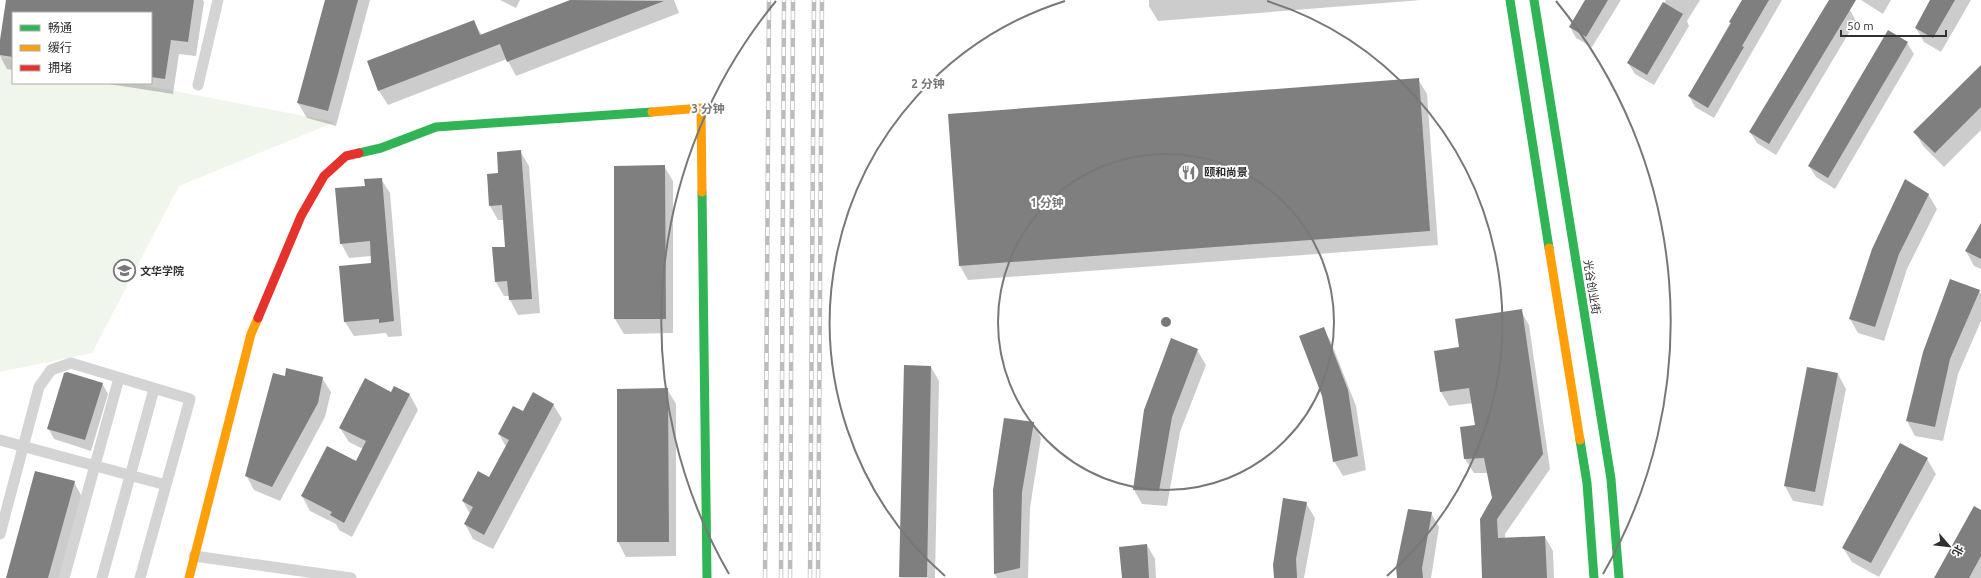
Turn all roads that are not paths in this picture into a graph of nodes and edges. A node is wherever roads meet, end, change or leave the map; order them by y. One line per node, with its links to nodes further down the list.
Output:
1 (218, 0): 4 (street)
2 (1510, 0): 20 (street)
3 (1534, 0): 21 (street, 光谷创业街)
4 (198, 85)
5 (119, 378): 6 (street); 8 (street); 9 (street)
6 (154, 389): 10 (street); 11 (street)
7 (0, 440): 8 (street)
8 (23, 446): 9 (street); 12 (street)
9 (95, 465): 10 (street); 14 (street)
10 (131, 475): 11 (street); 15 (street)
11 (166, 485): 16 (street)
12 (0, 534)
13 (194, 556): 17 (street); 18 (street); 19 (street)
14 (64, 578)
15 (102, 578)
16 (140, 578)
17 (188, 578)
18 (351, 578)
19 (707, 578)
20 (1594, 578)
21 (1619, 578)

